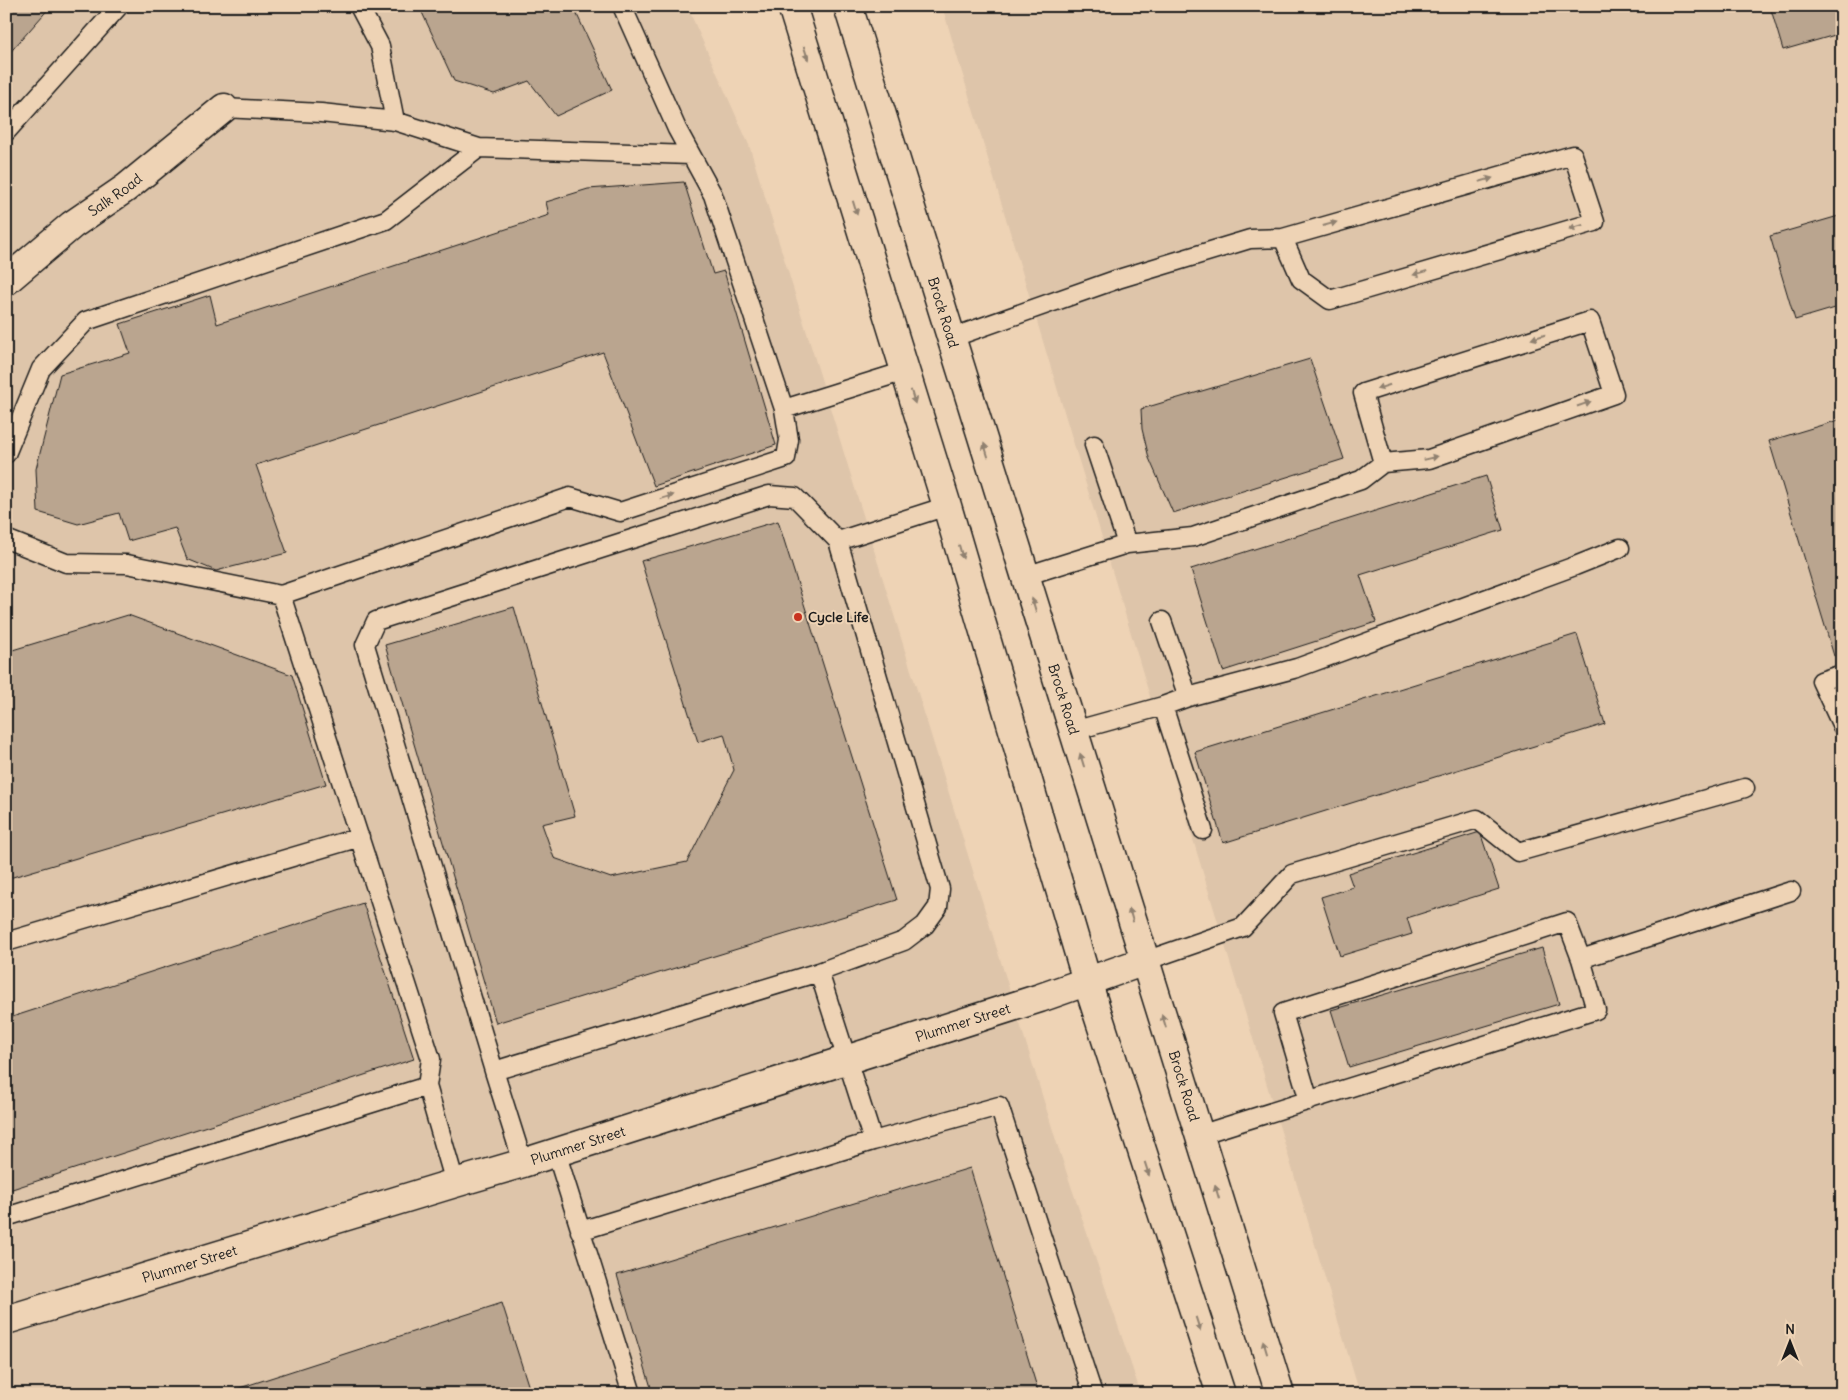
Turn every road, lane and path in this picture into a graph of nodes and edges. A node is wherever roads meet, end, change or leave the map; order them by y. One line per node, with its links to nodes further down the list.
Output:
1 (119, 6): 8 (lane)
2 (360, 6): 7 (lane)
3 (622, 6): 10 (lane)
4 (792, 6): 14 (main road, one-way to 14)
5 (848, 6): 13 (main road, Brock Road)
6 (224, 108): 7 (lane); 12 (main road, Salk Road)
7 (395, 121): 9 (lane)
8 (6, 132)
9 (478, 148): 10 (lane); 17 (lane)
10 (691, 155): 15 (lane)
11 (1283, 238): 11 (lane, one-way to 11); 13 (lane)
12 (7, 279)
13 (951, 338): 24 (main road, Brock Road, one-way to 13)
14 (905, 372): 15 (lane); 19 (main road, one-way to 19)
15 (784, 409): 25 (lane, one-way to 15)
16 (1094, 445): 22 (lane)
17 (6, 454)
18 (1383, 463): 18 (lane, one-way to 18); 22 (lane)
19 (947, 506): 21 (lane); 40 (main road, one-way to 40)
20 (6, 539): 25 (lane)
21 (838, 541): 39 (lane); 42 (lane)
22 (1127, 544): 24 (lane)
23 (1620, 548): 28 (lane)
24 (1025, 576): 31 (main road, Brock Road, one-way to 24)
25 (281, 595): 34 (lane)
26 (1162, 621): 28 (lane)
27 (1842, 674): 30 (lane)
28 (1188, 697): 29 (lane)
29 (1163, 706): 31 (lane); 33 (lane)
30 (1842, 726)
31 (1073, 732): 38 (main road, Brock Road, one-way to 31)
32 (1745, 788): 38 (lane)
33 (1203, 830)
34 (360, 837): 36 (lane); 43 (lane)
35 (1791, 891): 37 (lane)
36 (6, 942)
37 (1581, 959): 44 (lane); 44 (lane)
38 (1145, 962): 40 (main road, Plummer Street); 45 (main road, Brock Road, one-way to 38)
39 (819, 972): 41 (lane); 42 (lane)
40 (1087, 981): 41 (main road, Plummer Street); 55 (main road, one-way to 55)
41 (847, 1059): 46 (lane); 47 (main road, Plummer Street)
42 (494, 1071): 48 (lane)
43 (427, 1086): 49 (lane); 50 (lane)
44 (1309, 1101): 45 (lane)
45 (1199, 1135): 56 (main road, Brock Road, one-way to 45)
46 (874, 1142): 51 (lane); 54 (lane)
47 (556, 1152): 48 (main road, Plummer Street); 51 (lane)
48 (523, 1163): 49 (main road, Plummer Street)
49 (455, 1182): 52 (main road, Plummer Street)
50 (6, 1217)
51 (580, 1232): 53 (lane)
52 (6, 1320)
53 (632, 1394)
54 (1093, 1394)
55 (1221, 1394)
56 (1280, 1394)

